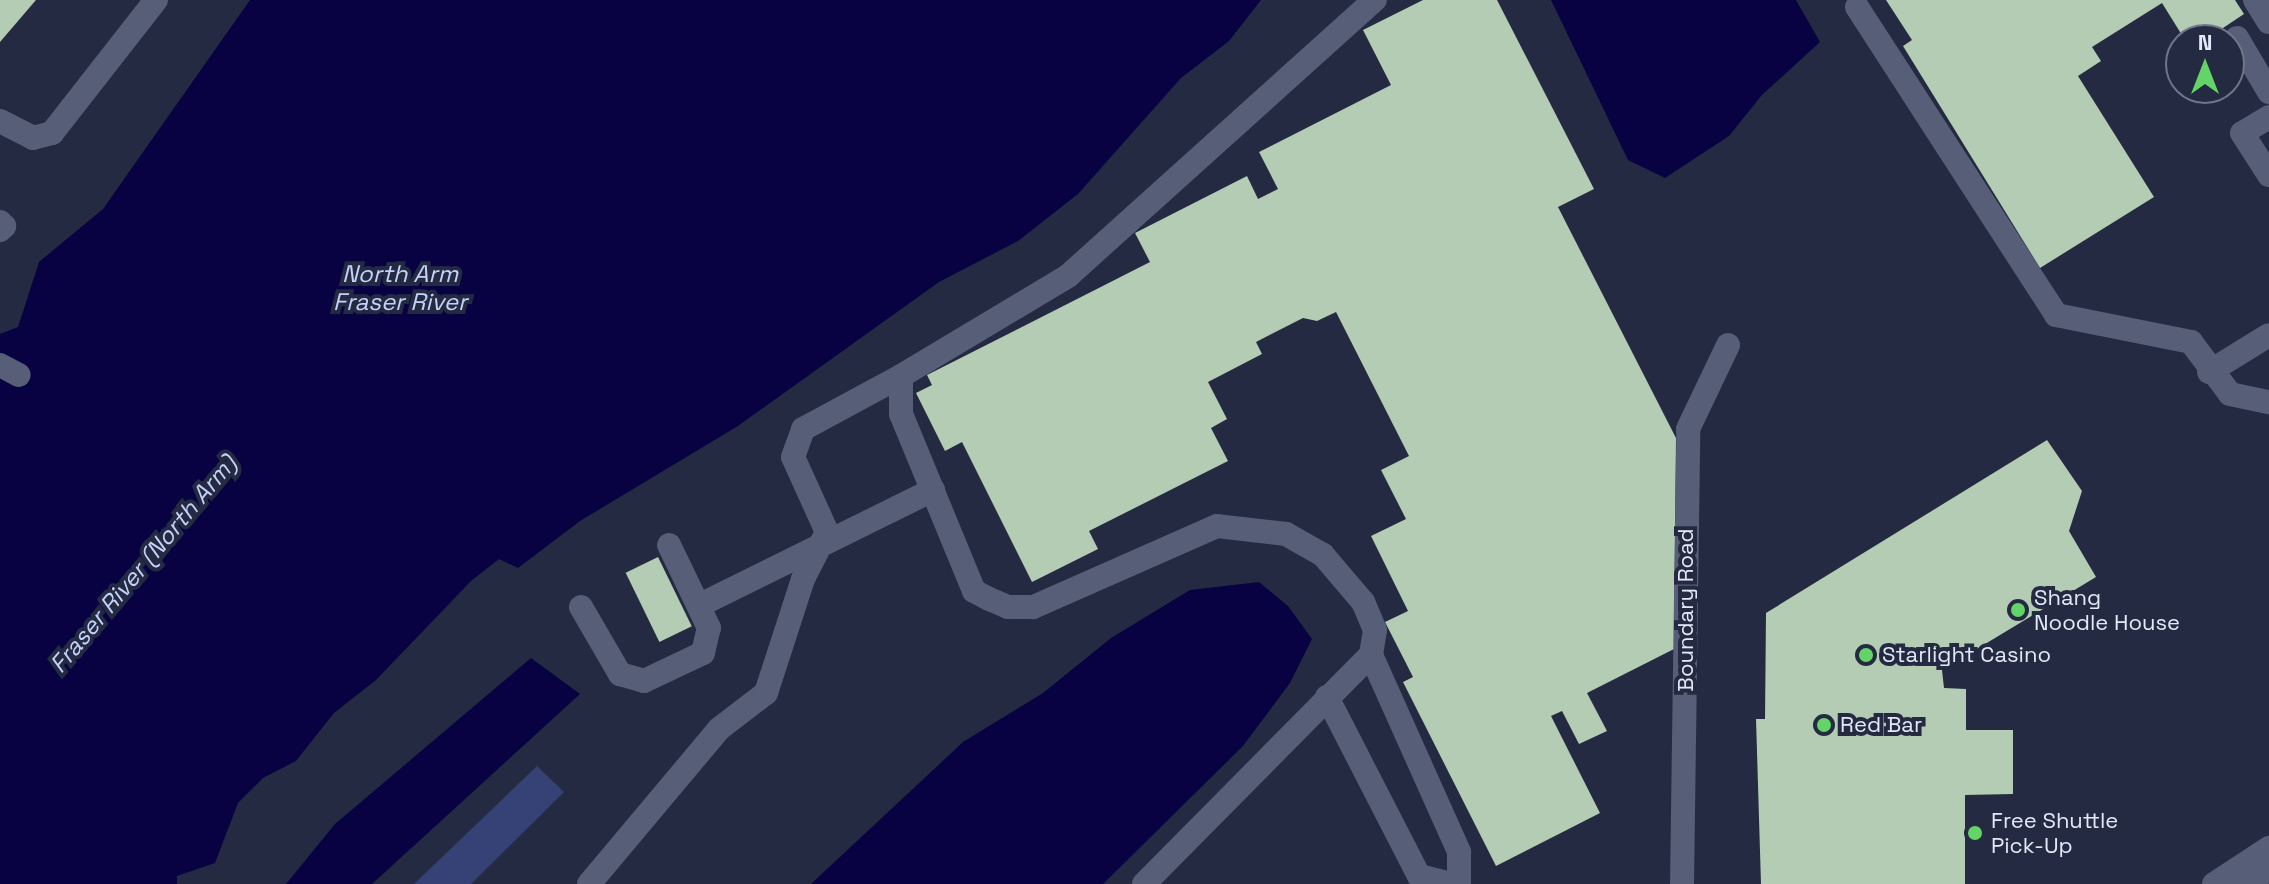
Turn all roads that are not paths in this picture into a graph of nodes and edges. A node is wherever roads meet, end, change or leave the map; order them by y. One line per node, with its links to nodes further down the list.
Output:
1 (156, 0): 9 (street)
2 (1375, 0): 16 (street)
3 (2255, 0): 5 (street)
4 (1857, 7): 15 (street)
5 (2269, 22)
6 (2245, 52): 7 (street)
7 (2269, 92)
8 (2269, 117): 10 (street)
9 (0, 121)
10 (2269, 175)
11 (0, 222): 12 (street)
12 (0, 230)
13 (2269, 335): 15 (street)
14 (1728, 345): 31 (street, Boundary Road)
15 (2209, 372): 17 (street)
16 (901, 376): 18 (street); 20 (street)
17 (2269, 402)
18 (933, 490): 20 (street); 23 (street)
19 (669, 545): 21 (street)
20 (818, 549): 21 (street); 27 (street)
21 (700, 605): 22 (street)
22 (581, 607)
23 (1371, 655): 24 (street); 30 (street)
24 (1327, 697): 28 (street); 29 (street)
25 (2269, 848): 32 (street)
26 (2269, 869): 33 (street)
27 (589, 884)
28 (1144, 884)
29 (1452, 884)
30 (1459, 884)
31 (1682, 884)
32 (2214, 884)
33 (2246, 884)

